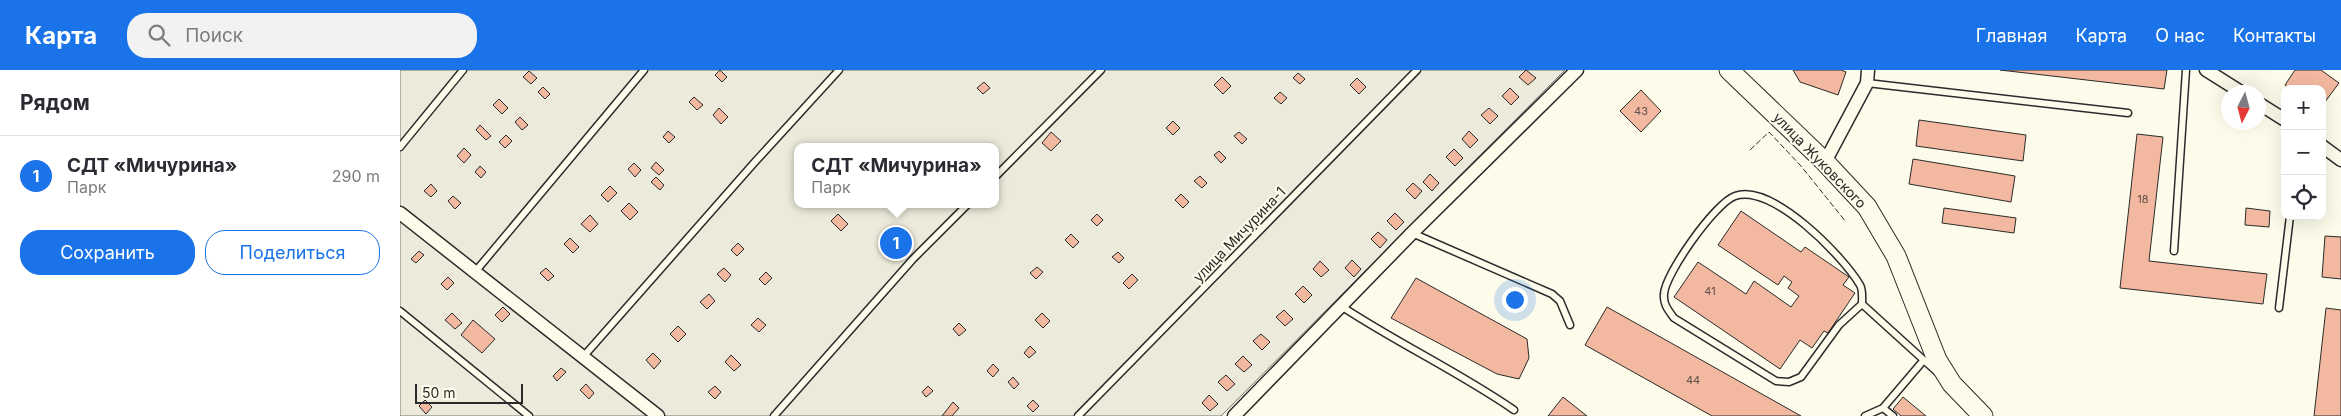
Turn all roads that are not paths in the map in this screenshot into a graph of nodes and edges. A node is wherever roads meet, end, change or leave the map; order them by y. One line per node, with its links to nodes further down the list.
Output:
1 (463, 70): 16 (lane)
2 (644, 70): 26 (lane)
3 (839, 70): 32 (lane)
4 (1101, 70): 20 (lane)
5 (1417, 70): 40 (lane, улица Мичурина-1)
6 (1577, 70): 24 (street)
7 (1729, 70): 19 (main road, улица Жуковского)
8 (1868, 70): 11 (street)
9 (2186, 70): 25 (lane)
10 (2206, 70): 12 (street)
11 (1867, 83): 14 (lane); 19 (street)
12 (2231, 85)
13 (2266, 108): 15 (street)
14 (2128, 113)
15 (2281, 117)
16 (400, 147)
17 (2326, 149): 18 (street)
18 (2341, 160)
19 (1826, 162): 34 (main road, улица Жуковского)
20 (999, 173)
21 (964, 208): 39 (lane)
22 (400, 213): 26 (street)
23 (2290, 220): 29 (lane)
24 (1412, 233): 28 (street); 31 (lane)
25 (2174, 250)
26 (475, 272): 32 (street)
27 (1862, 304): 27 (lane); 33 (lane)
28 (1341, 306): 36 (lane); 41 (street)
29 (2279, 308)
30 (400, 311): 37 (lane)
31 (1570, 326)
32 (583, 357): 38 (street)
33 (1923, 361): 34 (lane); 35 (lane)
34 (1952, 384): 44 (main road, улица Жуковского)
35 (1883, 408): 42 (lane); 43 (lane)
36 (1514, 410)
37 (529, 416)
38 (658, 416)
39 (774, 416)
40 (1078, 416)
41 (1234, 416)
42 (1865, 416)
43 (1893, 416)
44 (1983, 416)

